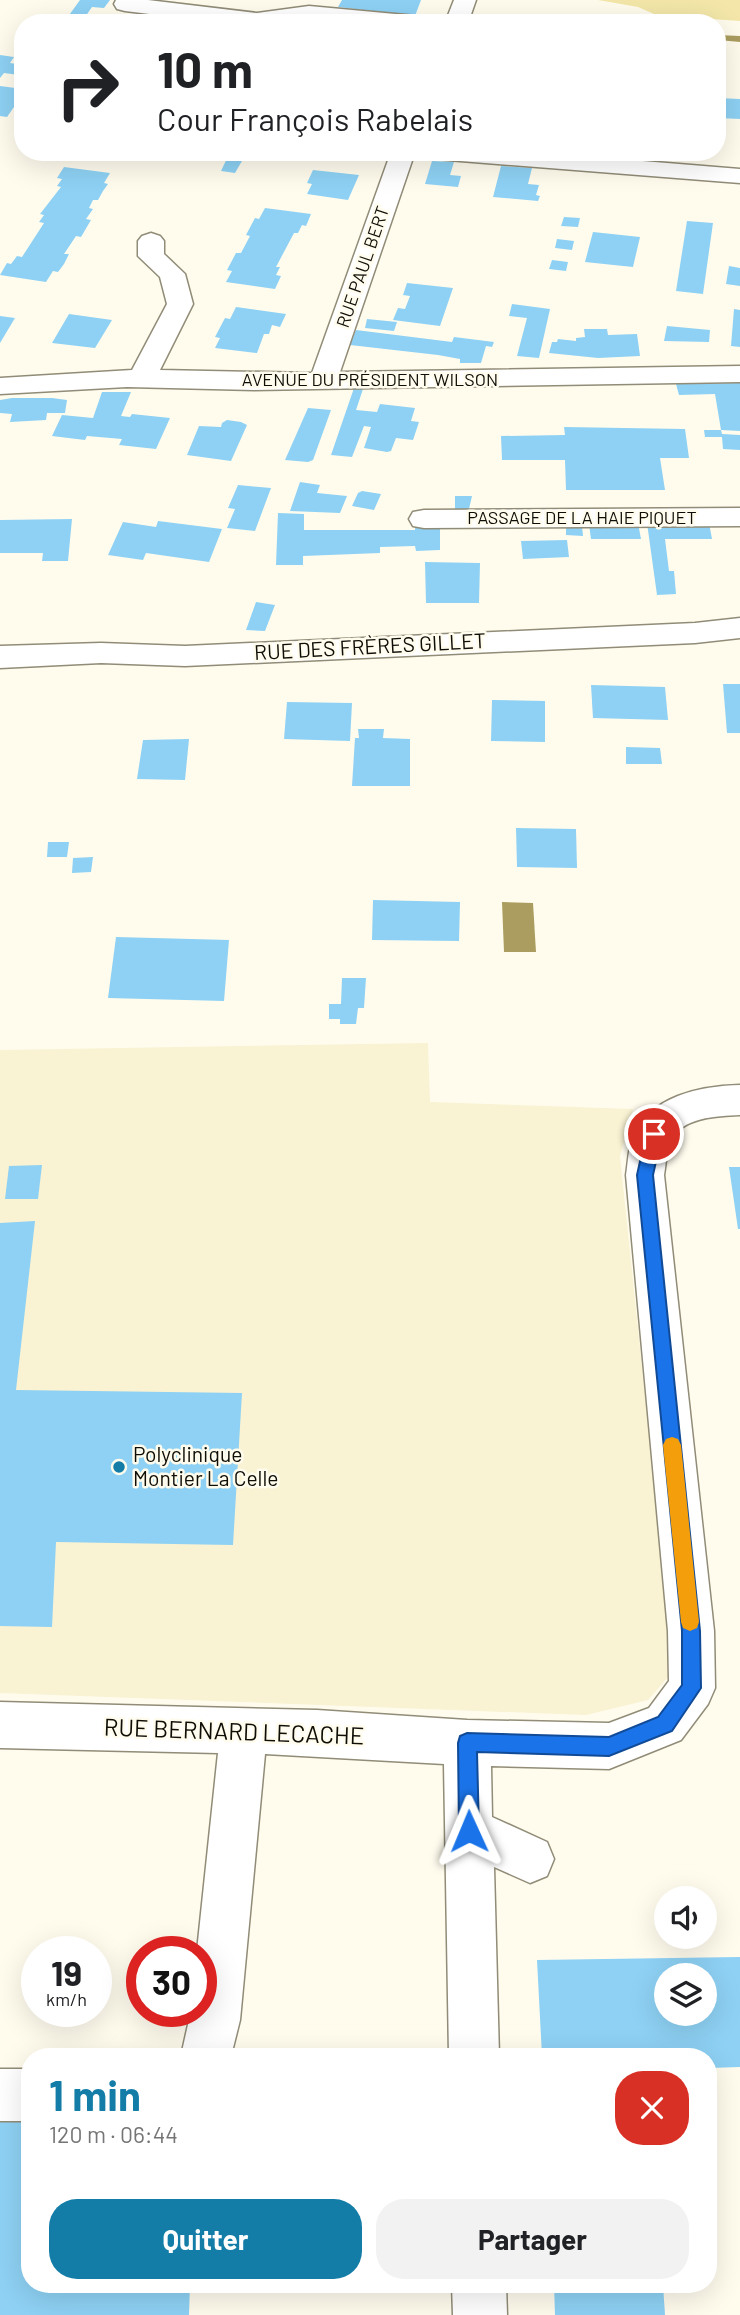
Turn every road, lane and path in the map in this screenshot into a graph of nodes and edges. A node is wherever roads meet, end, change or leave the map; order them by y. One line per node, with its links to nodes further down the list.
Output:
1 (125, 4): 2 (street)
2 (208, 14)
3 (302, 14): 4 (street)
4 (320, 14)
5 (400, 161): 11 (street, RUE PAUL BERT)
6 (549, 161): 7 (street)
7 (740, 176)
8 (151, 241): 10 (street)
9 (740, 374): 11 (street, AVENUE DU PRÉSIDENT WILSON)
10 (141, 379): 11 (street, AVENUE DU PRÉSIDENT WILSON); 12 (street, AVENUE DU PRÉSIDENT WILSON)
11 (323, 381)
12 (0, 386)
13 (740, 517): 14 (street, PASSAGE DE LA HAIE PIQUET)
14 (424, 519)
15 (740, 628): 16 (street, RUE DES FRÈRES GILLET)
16 (0, 657)
17 (740, 1100): 20 (street, RUE BERNARD LECACHE)
18 (0, 1725): 19 (street, RUE BERNARD LECACHE)
19 (244, 1731): 20 (street, RUE BERNARD LECACHE); 23 (street)
20 (467, 1743): 21 (street)
21 (469, 1831): 22 (street); 24 (street)
22 (530, 1859)
23 (208, 2048)
24 (474, 2048)
25 (0, 2095): 26 (street)
26 (21, 2095)
27 (479, 2293): 28 (street)
28 (480, 2315)

